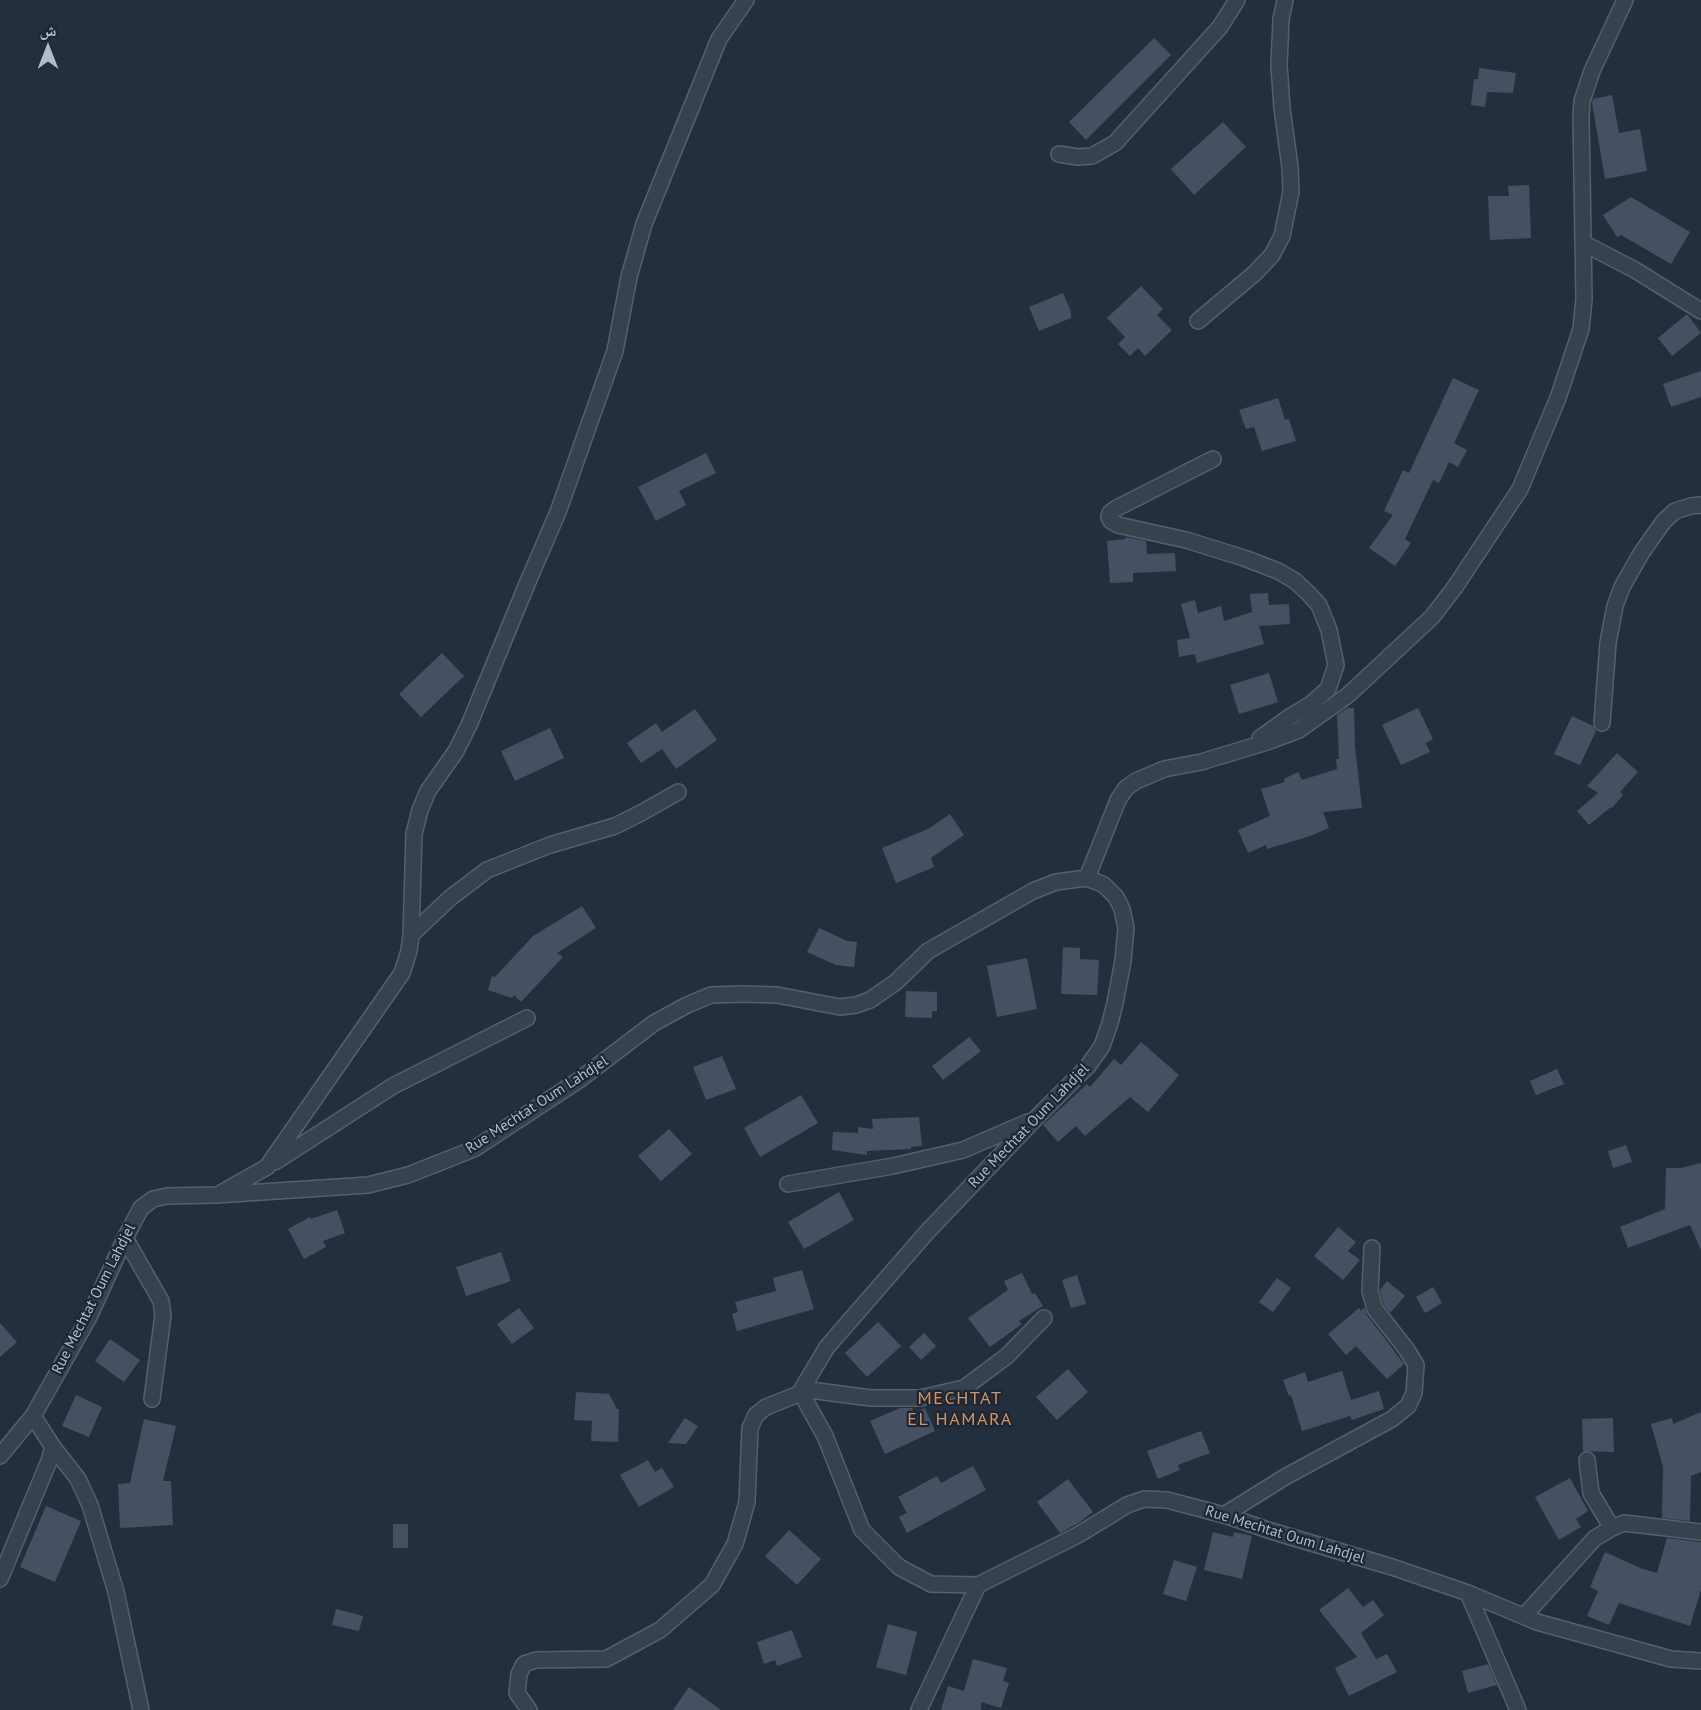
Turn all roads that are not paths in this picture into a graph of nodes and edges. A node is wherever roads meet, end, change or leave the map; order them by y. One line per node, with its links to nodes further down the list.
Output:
1 (746, 0): 15 (street)
2 (1237, 0): 5 (street)
3 (1285, 0): 8 (street)
4 (1625, 0): 6 (street)
5 (1059, 154)
6 (1583, 243): 7 (street); 12 (street)
7 (1701, 311)
8 (1198, 321)
9 (1213, 459): 12 (street)
10 (1701, 505): 11 (street)
11 (1602, 723)
12 (1239, 750): 14 (street)
13 (678, 792): 15 (street)
14 (1087, 878): 17 (street, Rue Mechtat Oum Lahdjel); 20 (street, Rue Mechtat Oum Lahdjel)
15 (411, 935): 18 (street)
16 (527, 1018): 18 (street)
17 (1034, 1120): 19 (street); 24 (street, Rue Mechtat Oum Lahdjel)
18 (267, 1167): 20 (street)
19 (788, 1184)
20 (216, 1195): 21 (street, Rue Mechtat Oum Lahdjel)
21 (125, 1238): 25 (street); 26 (street, Rue Mechtat Oum Lahdjel)
22 (1372, 1248): 30 (street)
23 (1044, 1318): 24 (street)
24 (802, 1391): 34 (street, Rue Mechtat Oum Lahdjel); 39 (street)
25 (152, 1399)
26 (33, 1416): 27 (street); 28 (street, Rue Mechtat Oum Lahdjel)
27 (53, 1447): 33 (street); 38 (street)
28 (0, 1456)
29 (1587, 1460): 31 (street)
30 (1224, 1515): 34 (street, Rue Mechtat Oum Lahdjel); 35 (street, Rue Mechtat Oum Lahdjel)
31 (1612, 1528): 32 (street); 36 (street)
32 (1701, 1532)
33 (0, 1578)
34 (978, 1585): 40 (street)
35 (1468, 1593): 36 (street, Rue Mechtat Oum Lahdjel); 41 (street)
36 (1524, 1616): 37 (street, Rue Mechtat Oum Lahdjel)
37 (1701, 1661)
38 (141, 1710)
39 (529, 1710)
40 (919, 1710)
41 (1518, 1710)

